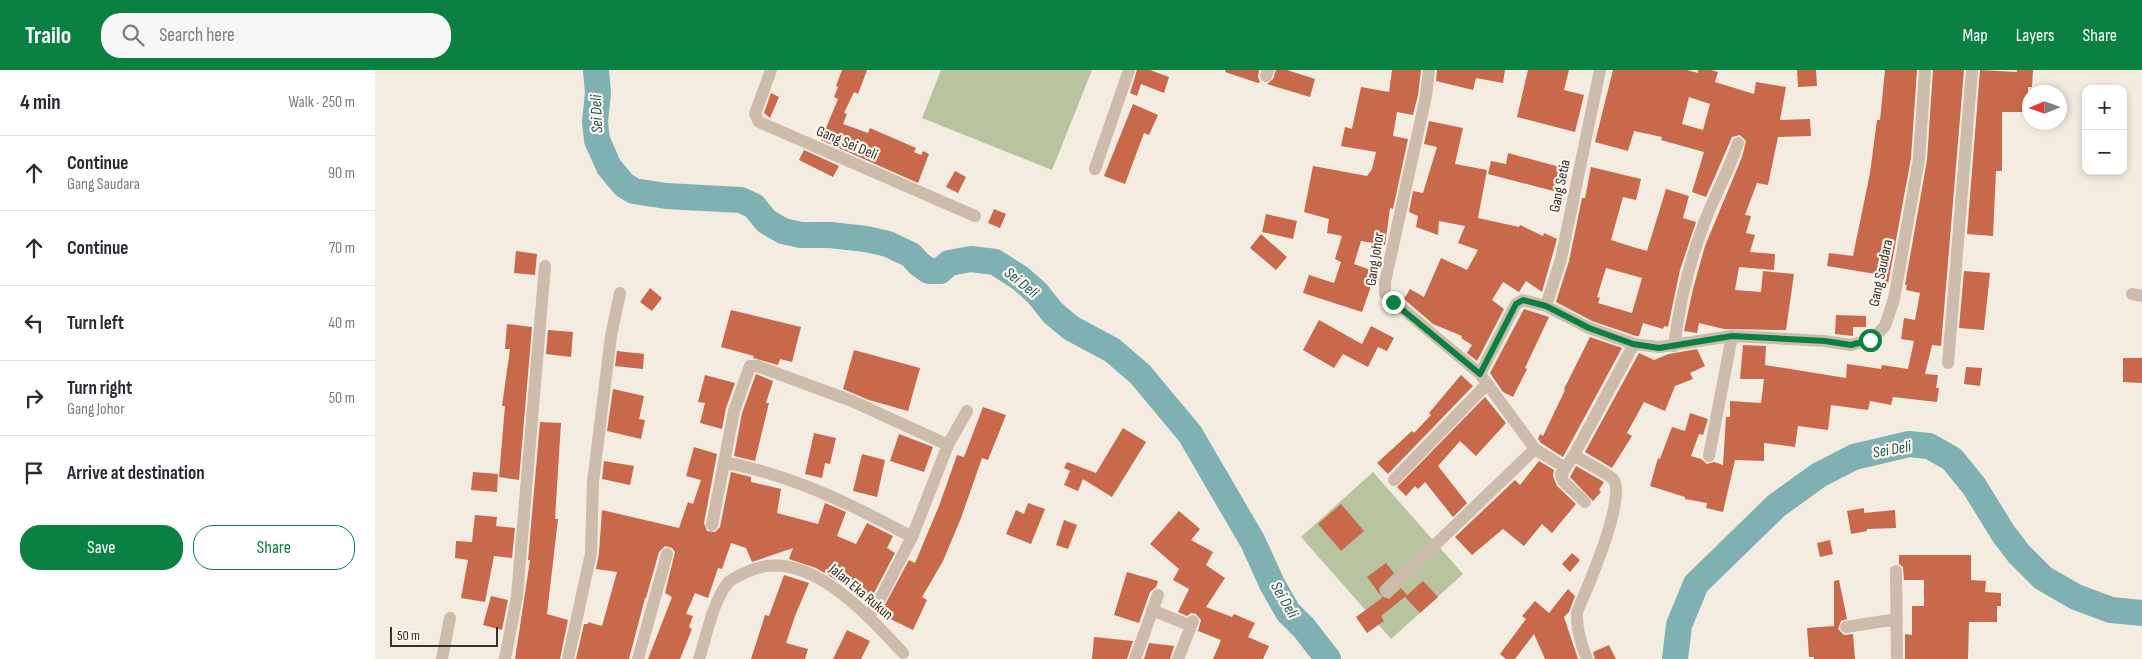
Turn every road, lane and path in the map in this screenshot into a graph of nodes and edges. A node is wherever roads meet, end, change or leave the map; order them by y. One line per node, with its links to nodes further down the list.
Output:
1 (771, 70): 9 (street, Gang Sei Deli)
2 (1129, 70): 8 (street)
3 (1429, 70): 17 (street, Gang Johor)
4 (1600, 70): 12 (street, Gang Setia)
5 (1925, 70): 13 (street, Gang Saudara)
6 (1972, 70): 16 (street)
7 (1738, 143): 15 (street)
8 (1095, 169)
9 (975, 216)
10 (545, 266): 40 (street)
11 (620, 293): 41 (street)
12 (1546, 306): 14 (street, Gang Saudara); 17 (street, Gang Saudara)
13 (1732, 336): 15 (street, Gang Saudara); 22 (street)
14 (1633, 344): 15 (street, Gang Saudara); 21 (street)
15 (1674, 346)
16 (1947, 363)
17 (1483, 379): 20 (street, Gang Johor); 25 (street, Gang Saudara)
18 (967, 411): 19 (street)
19 (947, 445): 23 (street); 28 (street)
20 (1535, 449): 24 (street, Gang Johor); 31 (street)
21 (1574, 455): 24 (street); 46 (street)
22 (1709, 456)
23 (724, 462): 27 (street); 28 (street)
24 (1564, 467): 26 (street)
25 (1394, 480)
26 (1585, 502)
27 (712, 525)
28 (912, 537): 34 (street)
29 (667, 554): 42 (street)
30 (1896, 571): 36 (street)
31 (1387, 590)
32 (1158, 595): 33 (street)
33 (1152, 610): 44 (street); 45 (street)
34 (869, 616): 38 (street, Jalan Eka Rukun); 43 (street, Jalan Eka Rukun)
35 (450, 618): 39 (street)
36 (1897, 619): 37 (street); 47 (street)
37 (1846, 627)
38 (903, 653)
39 (442, 659)
40 (505, 659)
41 (568, 659)
42 (638, 659)
43 (699, 659)
44 (1135, 659)
45 (1178, 659)
46 (1587, 659)
47 (1897, 659)

